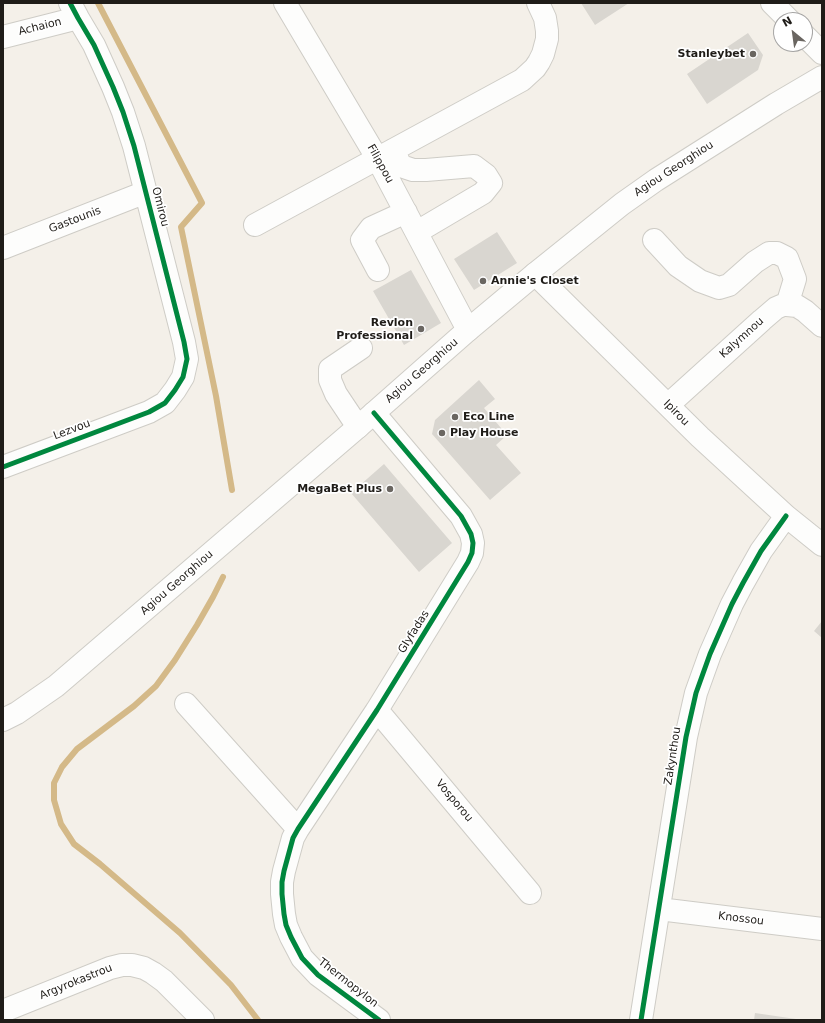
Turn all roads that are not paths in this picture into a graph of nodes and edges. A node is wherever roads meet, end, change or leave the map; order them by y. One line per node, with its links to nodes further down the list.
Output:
1 (285, 3): 10 (street, Filippou)
2 (538, 3): 10 (street)
3 (772, 3): 5 (street)
4 (74, 10): 6 (street, Achaion); 11 (street, Omirou)
5 (781, 12)
6 (3, 37)
7 (813, 44): 8 (street)
8 (822, 53)
9 (822, 77): 18 (street, Agiou Georghiou)
10 (385, 154): 12 (street, Filippou); 13 (street); 14 (street)
11 (146, 192): 16 (street, Gastounis); 24 (street, Omirou)
12 (406, 212): 14 (street, Filippou); 17 (street)
13 (256, 225)
14 (417, 232): 21 (street, Filippou)
15 (654, 240): 19 (street)
16 (3, 248)
17 (378, 270)
18 (535, 274): 21 (street, Agiou Georghiou); 23 (street, Ipirou)
19 (788, 305): 20 (street); 23 (street, Kalymnou)
20 (822, 326)
21 (468, 330): 25 (street, Agiou Georghiou)
22 (361, 348): 25 (street, Glyfadas)
23 (668, 405): 27 (street, Ipirou)
24 (149, 412): 26 (street, Lezvou)
25 (366, 420): 30 (street, Glyfadas); 31 (street, Agiou Georghiou)
26 (3, 467)
27 (786, 516): 28 (street, Ipirou); 35 (street, Zakynthou)
28 (822, 545)
29 (186, 704): 32 (street)
30 (377, 710): 32 (street, Glyfadas); 34 (street, Vosporou)
31 (3, 720)
32 (298, 829): 33 (street, Glyfadas)
33 (284, 871): 39 (street, Thermopylon)
34 (530, 893)
35 (659, 909): 36 (street, Knossou); 40 (street, Zakynthou)
36 (822, 929)
37 (3, 1011): 38 (street, Argyrokastrou)
38 (202, 1020)
39 (379, 1020)
40 (640, 1020)

